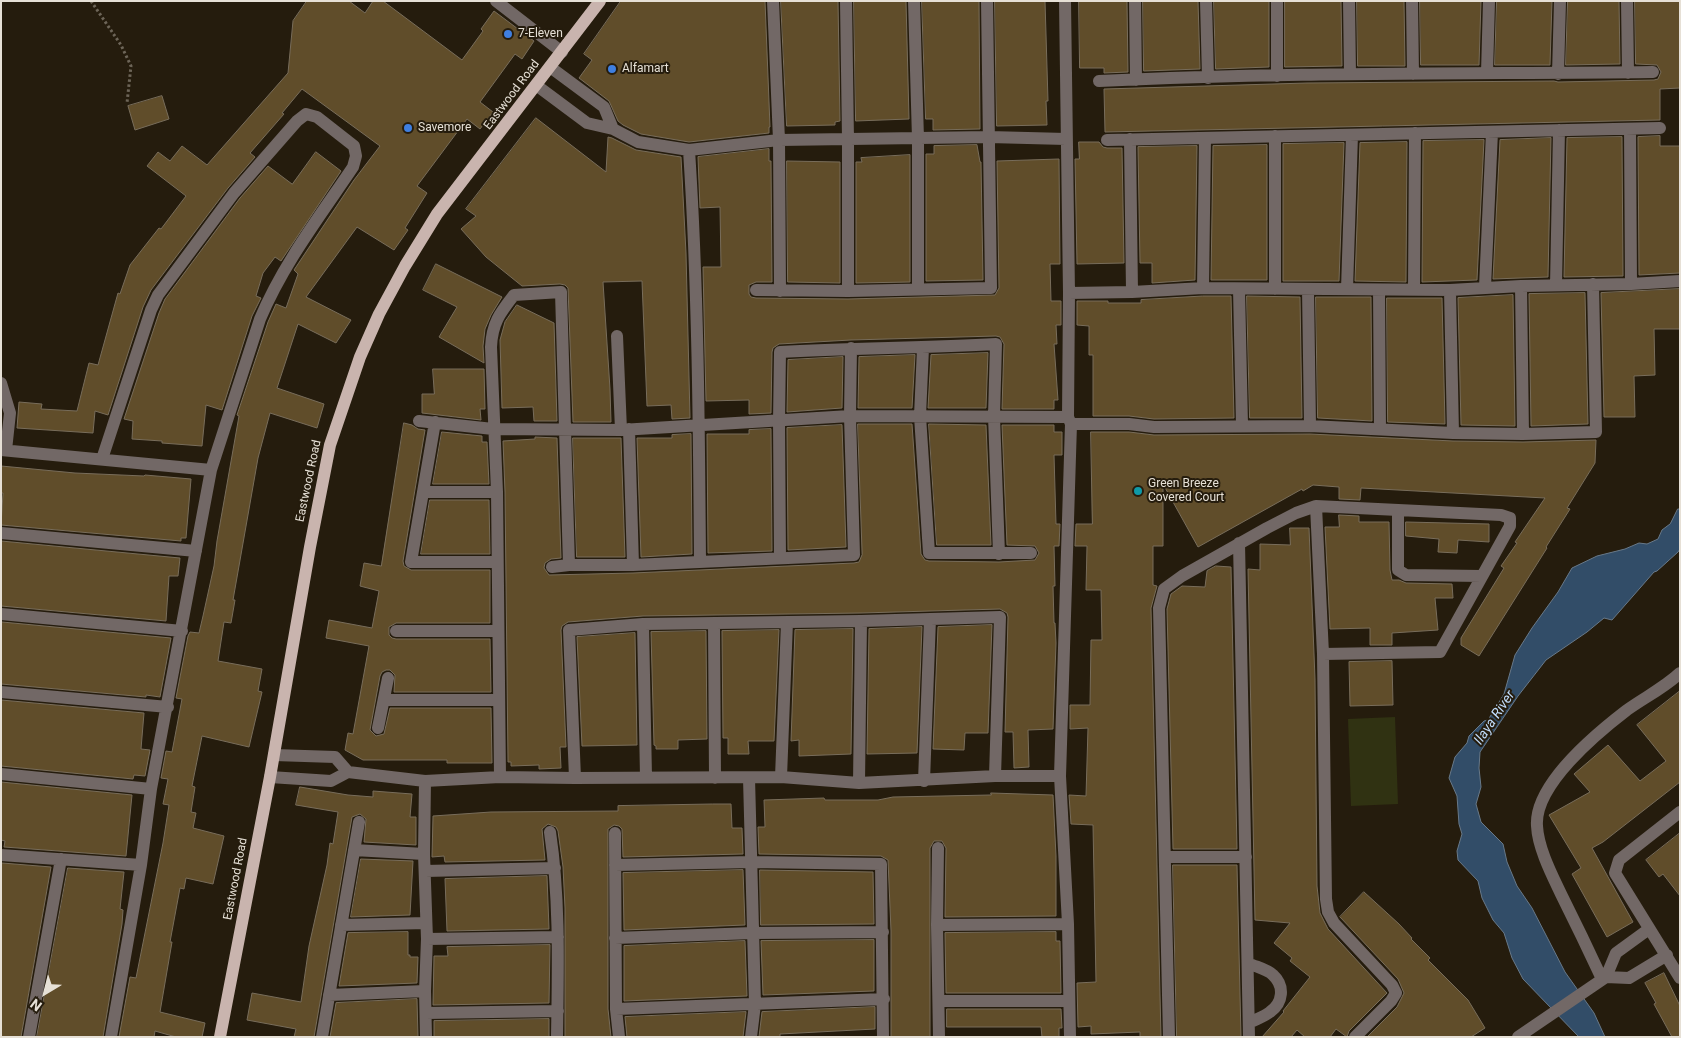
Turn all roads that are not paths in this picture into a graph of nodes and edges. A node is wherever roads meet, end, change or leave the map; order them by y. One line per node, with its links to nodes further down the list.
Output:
1 (496, 1): 16 (street)
2 (600, 1): 16 (main road, Eastwood Road)
3 (773, 1): 42 (street)
4 (846, 1): 43 (street)
5 (914, 1): 39 (street)
6 (987, 1): 37 (street)
7 (1065, 1): 40 (street)
8 (1135, 1): 26 (street)
9 (1206, 1): 25 (street)
10 (1277, 1): 24 (street)
11 (1350, 1): 21 (street)
12 (1412, 1): 22 (street)
13 (1489, 1): 20 (street)
14 (1560, 1): 23 (street)
15 (1627, 1): 18 (street)
16 (562, 52): 17 (main road, Eastwood Road)
17 (550, 67): 28 (main road, Eastwood Road); 29 (street)
18 (1628, 72): 19 (street); 23 (street)
19 (1653, 72)
20 (1487, 73): 22 (street); 23 (street)
21 (1350, 74): 22 (street); 24 (street)
22 (1413, 74)
23 (1558, 74)
24 (1277, 76): 25 (street)
25 (1208, 78): 26 (street)
26 (1136, 80): 27 (street)
27 (1099, 81)
28 (536, 85): 29 (street); 122 (main road, Eastwood Road)
29 (613, 128): 45 (street)
30 (1660, 128): 31 (street)
31 (1630, 129): 32 (street); 48 (street)
32 (1560, 130): 33 (street); 49 (street)
33 (1492, 132): 34 (street); 51 (street)
34 (1415, 133): 35 (street); 57 (street)
35 (1352, 134): 36 (street); 56 (street)
36 (1276, 136): 38 (street); 54 (street)
37 (989, 137): 39 (street); 40 (street); 59 (street)
38 (1205, 138): 41 (street); 52 (street)
39 (918, 139): 43 (street); 59 (street)
40 (1066, 139): 65 (street)
41 (1130, 139): 44 (street); 64 (street)
42 (779, 140): 43 (street); 45 (street); 62 (street)
43 (848, 140): 63 (street)
44 (1107, 140)
45 (690, 150): 78 (street)
46 (1680, 281): 48 (street)
47 (1592, 284): 48 (street); 49 (street); 85 (street)
48 (1631, 284)
49 (1556, 285): 50 (street)
50 (1521, 286): 51 (street); 85 (street)
51 (1484, 287): 61 (street)
52 (1203, 288): 53 (street); 64 (street)
53 (1239, 289): 54 (street); 77 (street)
54 (1274, 289): 55 (street)
55 (1308, 289): 56 (street); 79 (street)
56 (1347, 289): 60 (street)
57 (1414, 289): 60 (street); 61 (street)
58 (756, 290): 62 (street)
59 (918, 290): 63 (street)
60 (1379, 290): 82 (street)
61 (1450, 290): 84 (street)
62 (780, 291): 63 (street)
63 (848, 291)
64 (1132, 292): 65 (street)
65 (1069, 293): 73 (street)
66 (617, 336): 83 (street)
67 (851, 348): 68 (street); 70 (street); 75 (street)
68 (923, 348): 71 (street); 72 (street)
69 (1, 384): 86 (street)
70 (850, 416): 71 (street); 75 (street); 98 (street)
71 (920, 416): 72 (street); 97 (street)
72 (994, 416): 73 (street); 97 (street)
73 (1070, 420): 77 (street); 126 (street)
74 (419, 421): 76 (street)
75 (779, 421): 78 (street); 98 (street)
76 (435, 422): 80 (street); 89 (street)
77 (1242, 425): 79 (street)
78 (699, 426): 83 (street); 100 (street)
79 (1310, 426): 82 (street)
80 (493, 429): 81 (street); 81 (street); 90 (street)
81 (566, 429): 83 (street); 101 (street)
82 (1380, 429): 84 (street)
83 (625, 430): 102 (street)
84 (1453, 433): 85 (street)
85 (1523, 434)
86 (4, 450): 87 (street)
87 (102, 458): 88 (street); 88 (street)
88 (211, 470): 95 (street)
89 (423, 492): 90 (street); 99 (street)
90 (497, 492): 99 (street)
91 (1316, 506): 92 (street); 94 (street); 114 (street)
92 (1398, 510): 104 (street); 104 (street)
93 (1, 533): 95 (street)
94 (1239, 543): 146 (street); 147 (street)
95 (196, 551): 111 (street)
96 (1031, 553): 97 (street)
97 (999, 554)
98 (780, 558): 100 (street)
99 (497, 562): 113 (street)
100 (700, 562): 102 (street)
101 (569, 565): 102 (street); 103 (street)
102 (633, 565)
103 (552, 567)
104 (1482, 576): 114 (street)
105 (1, 614): 111 (street)
106 (930, 618): 107 (street); 125 (street); 135 (street)
107 (861, 621): 108 (street); 136 (street)
108 (787, 622): 109 (street); 130 (street)
109 (714, 623): 110 (street); 132 (street)
110 (643, 624): 129 (street); 131 (street)
111 (182, 631): 120 (street)
112 (396, 631): 113 (street)
113 (498, 631): 119 (street)
114 (1322, 654): 191 (street)
115 (1680, 673): 167 (street)
116 (388, 678): 118 (street)
117 (1, 692): 120 (street)
118 (384, 700): 119 (street); 121 (street)
119 (498, 700): 128 (street)
120 (168, 707): 137 (street)
121 (378, 728)
122 (274, 755): 123 (street); 127 (main road, Eastwood Road)
123 (348, 772): 127 (street); 134 (street)
124 (1, 774): 137 (street)
125 (995, 776): 126 (street); 135 (street)
126 (1060, 776): 155 (street)
127 (270, 777): 180 (main road, Eastwood Road)
128 (500, 777): 131 (street); 134 (street)
129 (646, 777): 131 (street); 132 (street)
130 (781, 777): 133 (street); 136 (street)
131 (575, 778)
132 (715, 778): 133 (street)
133 (749, 778): 149 (street)
134 (425, 781): 144 (street)
135 (924, 781): 136 (street)
136 (859, 783)
137 (151, 789): 150 (street)
138 (1680, 812): 158 (street)
139 (359, 822): 143 (street)
140 (550, 832): 152 (street)
141 (615, 834): 151 (street)
142 (938, 848): 157 (street)
143 (354, 850): 144 (street); 156 (street)
144 (424, 854): 153 (street)
145 (1, 855): 148 (street)
146 (1165, 857): 147 (street); 189 (street)
147 (1246, 857): 165 (street)
148 (60, 859): 150 (street); 178 (street)
149 (751, 862): 151 (street); 159 (street); 160 (street)
150 (141, 865): 179 (street)
151 (615, 865): 162 (street)
152 (555, 868): 153 (street); 161 (street)
153 (424, 871): 154 (street)
154 (426, 922): 156 (street); 163 (street)
155 (1068, 924): 157 (street); 172 (street)
156 (341, 925): 169 (street)
157 (937, 925): 171 (street)
158 (1649, 929): 164 (street); 167 (street)
159 (883, 932): 160 (street); 170 (street)
160 (754, 933): 162 (street); 173 (street)
161 (558, 937): 163 (street); 175 (street)
162 (615, 938): 174 (street)
163 (427, 939): 168 (street)
164 (1667, 955): 166 (street); 167 (street)
165 (1248, 963): 177 (street); 177 (street)
166 (1679, 975)
167 (1602, 980): 192 (street)
168 (425, 991): 169 (street); 176 (street)
169 (329, 995): 181 (street)
170 (884, 999): 173 (street); 186 (street)
171 (939, 1001): 172 (street); 187 (street)
172 (1069, 1001): 188 (street)
173 (755, 1004): 174 (street); 185 (street)
174 (616, 1010): 184 (street)
175 (558, 1011): 176 (street); 183 (street)
176 (426, 1013): 182 (street)
177 (1249, 1023): 190 (street)
178 (29, 1037)
179 (111, 1037)
180 (220, 1037)
181 (322, 1037)
182 (426, 1037)
183 (558, 1037)
184 (618, 1037)
185 (752, 1037)
186 (884, 1037)
187 (939, 1037)
188 (1070, 1037)
189 (1169, 1037)
190 (1249, 1037)
191 (1355, 1037)
192 (1518, 1037)

